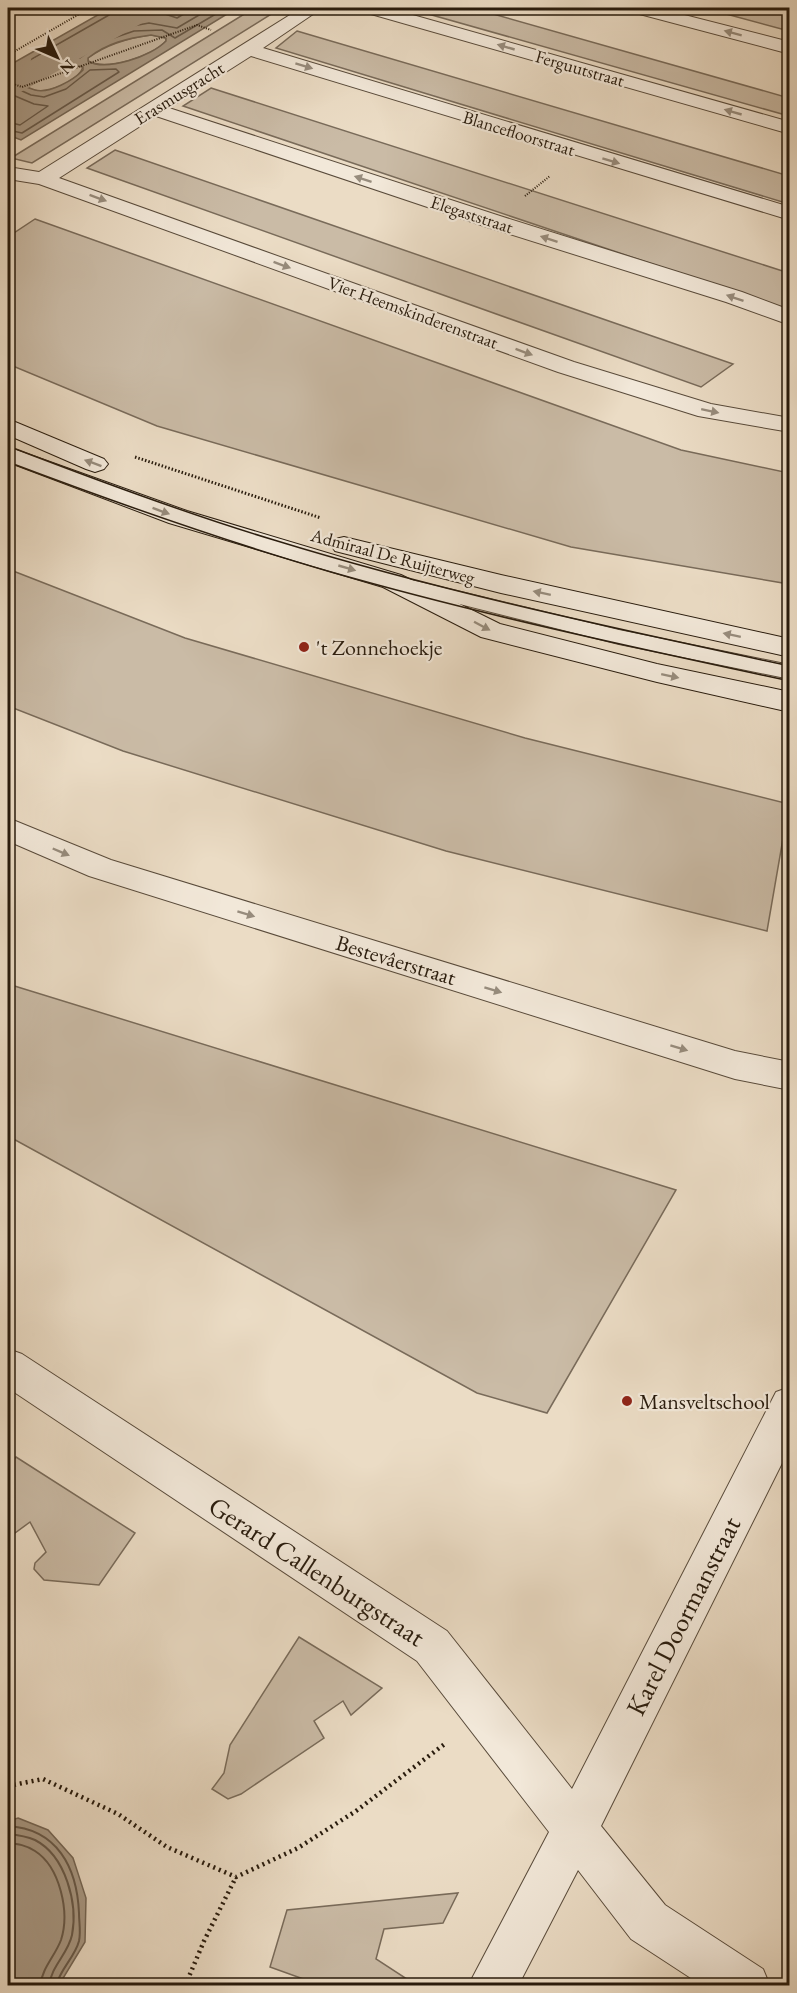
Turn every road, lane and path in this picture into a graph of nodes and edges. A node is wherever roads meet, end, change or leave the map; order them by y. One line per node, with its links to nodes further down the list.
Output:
1 (90, 8): 8 (path)
2 (313, 8): 7 (street, Erasmusgracht)
3 (370, 8): 11 (street, Ferguutstraat, one-way to 3)
4 (638, 8): 6 (street, one-way to 4)
5 (211, 30): 9 (path)
6 (789, 48)
7 (248, 49): 10 (street, Erasmusgracht); 12 (street, Blancefloorstraat, one-way to 12)
8 (8, 55)
9 (8, 82)
10 (154, 109): 14 (street, Erasmusgracht); 16 (street, Elegaststraat, one-way to 10)
11 (789, 128)
12 (581, 152): 15 (street, Blancefloorstraat, one-way to 15); 16 (path)
13 (8, 173): 14 (street, Vier Heemskinderenstraat)
14 (43, 178): 18 (street, Vier Heemskinderenstraat, one-way to 18)
15 (789, 214)
16 (492, 220): 17 (street, Elegaststraat, one-way to 16)
17 (789, 318)
18 (789, 425)
19 (8, 426): 22 (street, Admiraal De Ruijterweg, one-way to 19)
20 (8, 454): 21 (street, Admiraal De Ruijterweg, one-way to 21)
21 (392, 581): 23 (lane, Admiraal De Ruijterweg); 24 (street, Admiraal De Ruijterweg, one-way to 24)
22 (789, 648)
23 (789, 672)
24 (789, 702)
25 (8, 829): 26 (street, Bestevâerstraat, one-way to 26)
26 (789, 1076)
27 (8, 1368): 29 (street, Gerard Callenburgstraat)
28 (789, 1405): 31 (street, Karel Doormanstraat)
29 (482, 1708): 31 (street, Gerard Callenburgstraat); 32 (path)
30 (8, 1786): 32 (path)
31 (576, 1828): 34 (street, Karel Doormanstraat); 35 (street)
32 (236, 1877): 33 (path)
33 (185, 1986)
34 (492, 1986)
35 (746, 1986)

